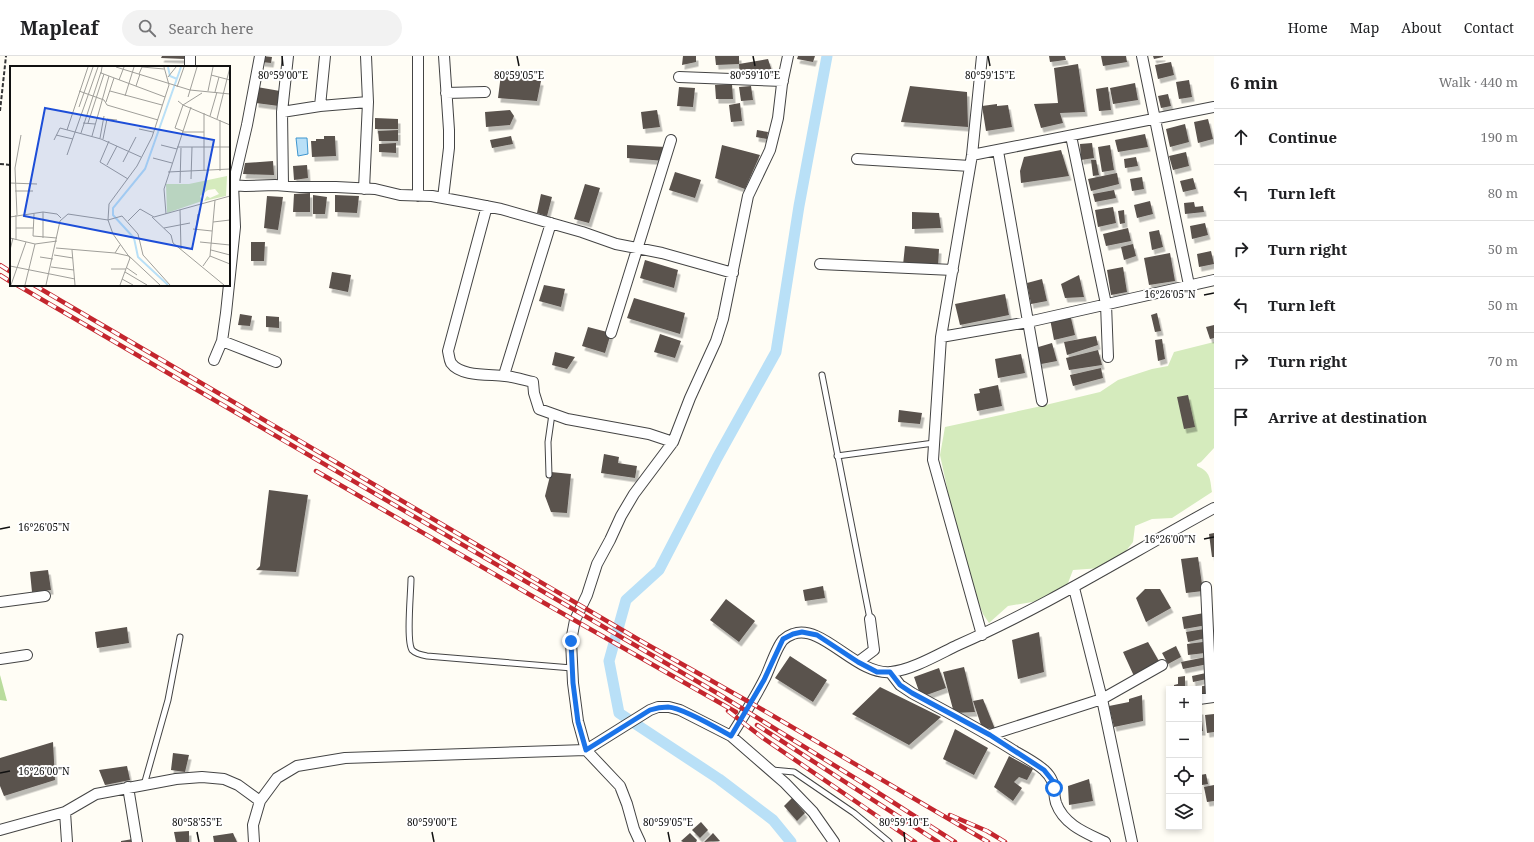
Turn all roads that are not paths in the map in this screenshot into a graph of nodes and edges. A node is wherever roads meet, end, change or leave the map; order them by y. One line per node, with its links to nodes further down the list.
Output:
1 (260, 56): 25 (street)
2 (288, 56): 17 (street)
3 (325, 56): 15 (street)
4 (366, 56): 14 (street)
5 (418, 56): 28 (street)
6 (444, 56): 13 (street)
7 (788, 56): 11 (street)
8 (982, 56): 22 (street)
9 (1142, 56): 18 (street)
10 (679, 77): 11 (street)
11 (783, 81): 37 (street)
12 (485, 92): 13 (street)
13 (446, 93): 29 (street)
14 (368, 102): 15 (street); 27 (street)
15 (320, 106): 17 (street)
16 (1214, 108): 18 (street)
17 (282, 112): 26 (street)
18 (1154, 119): 19 (street); 39 (street)
19 (1071, 136): 21 (street); 41 (street)
20 (671, 140): 33 (street)
21 (998, 150): 22 (street); 42 (street)
22 (972, 155): 24 (street)
23 (857, 159): 24 (street)
24 (970, 166): 36 (street)
25 (231, 185): 26 (street); 32 (street)
26 (283, 185): 27 (street)
27 (364, 189): 28 (street)
28 (418, 196): 29 (street)
29 (443, 198): 30 (street)
30 (487, 206): 31 (street); 50 (street)
31 (551, 223): 33 (street); 50 (street)
32 (231, 237): 34 (street)
33 (638, 248): 37 (street); 43 (street)
34 (230, 249)
35 (820, 264): 36 (street)
36 (953, 270): 44 (street)
37 (733, 273): 53 (street)
38 (1214, 280): 39 (street)
39 (1189, 285): 41 (street)
40 (227, 286): 45 (street)
41 (1106, 304): 42 (street); 46 (street)
42 (1028, 322): 44 (street); 51 (street)
43 (611, 333)
44 (941, 337): 54 (street)
45 (222, 341): 47 (street); 48 (street)
46 (1108, 357)
47 (214, 360)
48 (276, 362)
49 (822, 375): 55 (lane)
50 (504, 376): 52 (street)
51 (1042, 401)
52 (552, 414): 53 (street); 56 (lane)
53 (673, 442): 70 (street)
54 (934, 443): 55 (lane); 64 (street)
55 (837, 456): 63 (lane)
56 (548, 475)
57 (1214, 508): 60 (street)
58 (411, 579): 70 (lane)
59 (1206, 586): 72 (street)
60 (1074, 588): 64 (street); 73 (street)
61 (45, 596): 62 (street)
62 (0, 602)
63 (870, 618): 68 (street)
64 (982, 635): 71 (street)
65 (180, 637): 79 (lane)
66 (27, 655): 67 (street)
67 (0, 659)
68 (858, 662): 71 (street); 76 (street)
69 (1162, 665): 73 (street)
70 (573, 668): 77 (street)
71 (890, 672): 75 (street)
72 (1213, 697): 74 (street)
73 (1102, 699): 75 (street); 91 (street)
74 (1202, 699)
75 (990, 735): 90 (street)
76 (731, 736): 77 (street); 78 (street)
77 (586, 750): 81 (street); 87 (street)
78 (771, 770): 88 (street); 89 (lane)
79 (144, 785): 80 (street); 81 (street)
80 (128, 787): 82 (street); 85 (street)
81 (260, 801): 86 (street)
82 (64, 812): 83 (street); 84 (street)
83 (0, 830)
84 (68, 842)
85 (137, 842)
86 (254, 842)
87 (640, 842)
88 (834, 842)
89 (889, 842)
90 (1105, 842)
91 (1132, 842)

